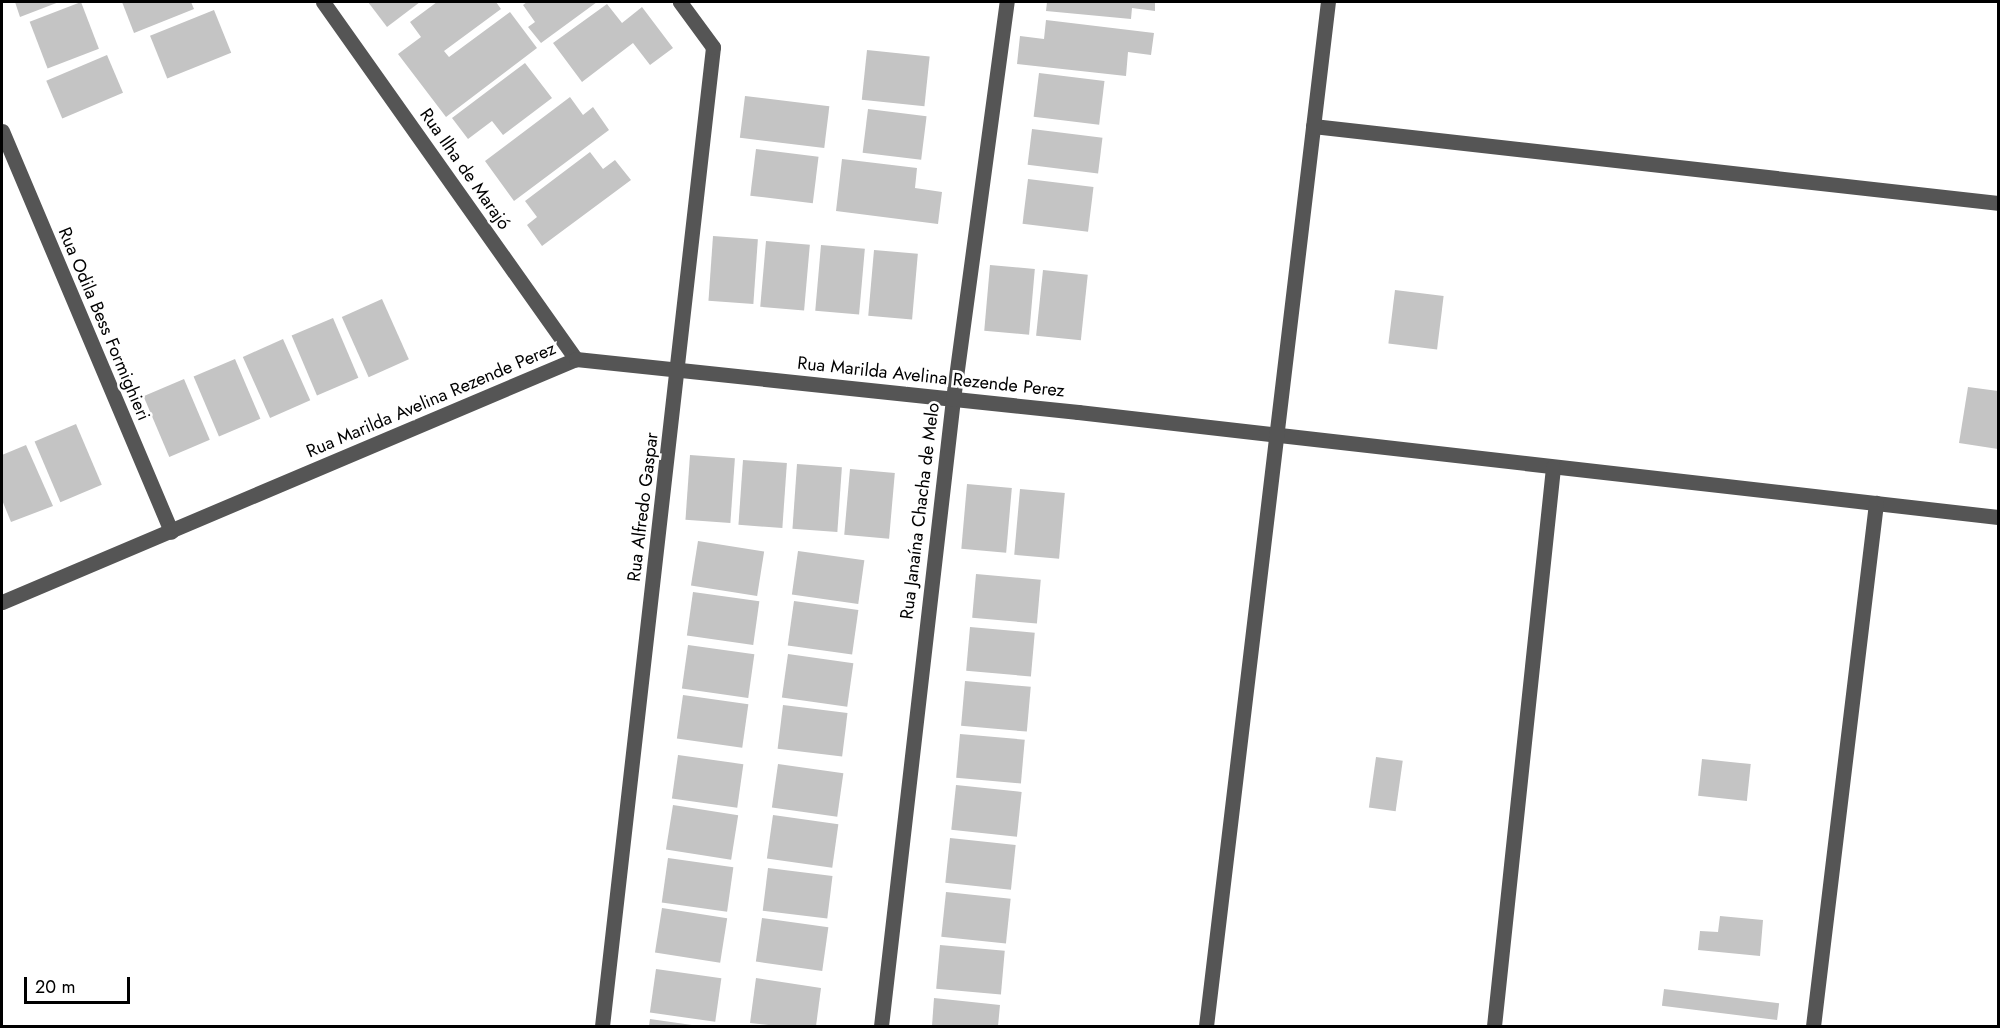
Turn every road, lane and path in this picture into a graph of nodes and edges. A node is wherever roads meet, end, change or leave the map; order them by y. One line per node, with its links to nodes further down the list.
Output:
1 (323, 2): 8 (street, Rua Ilha de Marajó)
2 (680, 2): 9 (street, Rua Alfredo Gaspar)
3 (1007, 2): 10 (street, Rua Janaína Chacha de Melo)
4 (1328, 2): 5 (street)
5 (1313, 126): 7 (street); 11 (street)
6 (2, 131): 15 (street, Rua Odila Bess Formighieri)
7 (1998, 203)
8 (576, 359): 9 (street, Rua Marilda Avelina Rezende Perez); 15 (street, Rua Marilda Avelina Rezende Perez)
9 (678, 370): 10 (street, Rua Marilda Avelina Rezende Perez); 17 (street, Rua Alfredo Gaspar)
10 (953, 399): 11 (street, Rua Marilda Avelina Rezende Perez); 18 (street, Rua Janaína Chacha de Melo)
11 (1276, 435): 12 (street, Rua Marilda Avelina Rezende Perez); 19 (street)
12 (1553, 466): 13 (street, Rua Marilda Avelina Rezende Perez); 20 (street)
13 (1876, 503): 14 (street, Rua Marilda Avelina Rezende Perez); 21 (street)
14 (1998, 517)
15 (171, 532): 16 (street, Rua Marilda Avelina Rezende Perez)
16 (2, 602)
17 (602, 1026)
18 (881, 1026)
19 (1206, 1026)
20 (1494, 1026)
21 (1813, 1026)

